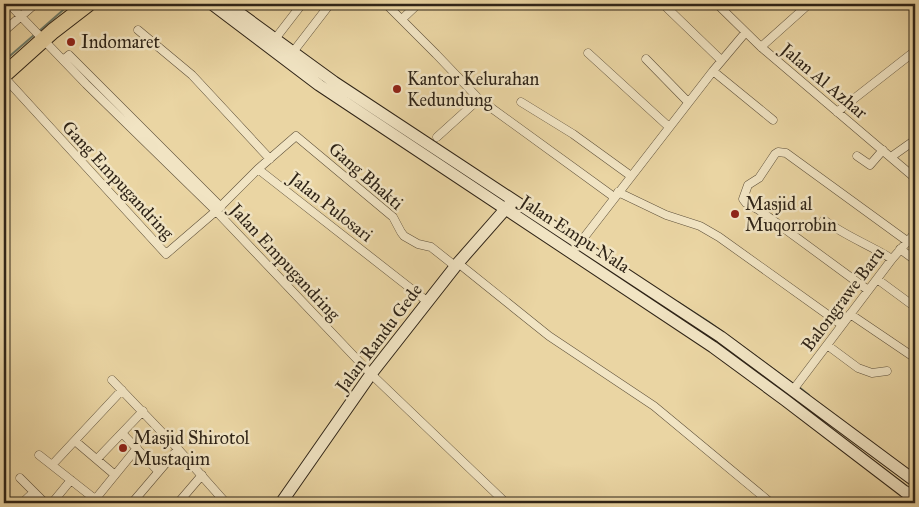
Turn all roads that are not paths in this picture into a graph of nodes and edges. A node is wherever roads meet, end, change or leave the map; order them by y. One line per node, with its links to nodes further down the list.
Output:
1 (9, 4): 13 (street)
2 (35, 4): 13 (street)
3 (88, 4): 18 (highway)
4 (212, 4): 28 (main road, Jalan Empu Nala)
5 (227, 4): 19 (main road, Jalan Empu Nala)
6 (302, 4): 19 (street)
7 (330, 4): 21 (street)
8 (386, 4): 14 (street)
9 (418, 4): 14 (street)
10 (663, 4): 25 (street)
11 (717, 4): 17 (street, Jalan Al Azhar)
12 (809, 4): 20 (street)
13 (22, 14): 16 (street); 18 (street)
14 (402, 19): 30 (street)
15 (138, 30): 41 (street)
16 (4, 31)
17 (745, 33): 20 (street, Jalan Al Azhar); 25 (street)
18 (39, 35): 27 (highway); 47 (street, Jalan Empugandring)
19 (277, 36): 21 (main road, Jalan Empu Nala)
20 (761, 47): 33 (street, Jalan Al Azhar)
21 (296, 48): 28 (main road, Jalan Empu Nala)
22 (915, 51): 33 (street)
23 (588, 54): 35 (street)
24 (646, 59): 32 (street)
25 (721, 60): 26 (street)
26 (713, 71): 32 (street); 34 (street)
27 (4, 76): 47 (street, Gang Empugandring)
28 (317, 76): 29 (main road, Jalan Empu Nala)
29 (331, 87): 46 (main road, Jalan Empu Nala); 48 (main road, Jalan Empu Nala)
30 (479, 99): 36 (street); 45 (street)
31 (521, 102): 43 (street)
32 (688, 102): 35 (street)
33 (837, 112): 38 (street, Jalan Al Azhar)
34 (773, 120)
35 (669, 127): 43 (street)
36 (437, 137)
37 (915, 140): 40 (street)
38 (883, 150): 39 (street); 40 (street, Jalan Al Azhar)
39 (856, 156)
40 (891, 157): 44 (street, Jalan Al Azhar)
41 (270, 159): 42 (street, Gang Bhakti); 56 (street, Gang Bhakti)
42 (258, 169): 47 (street); 59 (street, Jalan Pulosari)
43 (631, 176): 45 (street)
44 (915, 178)
45 (616, 194): 51 (street); 62 (street)
46 (513, 200): 48 (main road, Jalan Randu Gede); 51 (main road, Jalan Empu Nala)
47 (219, 209): 66 (street, Jalan Empugandring)
48 (505, 209): 56 (main road, Jalan Randu Gede); 85 (main road, Jalan Empu Nala)
49 (824, 220): 54 (street)
50 (915, 233): 52 (street, Balongrawe Baru)
51 (581, 241): 68 (main road, Jalan Empu Nala)
52 (907, 241): 53 (street, Balongrawe Baru); 58 (street)
53 (900, 249): 54 (street, Balongrawe Baru); 55 (street)
54 (892, 259): 57 (street, Balongrawe Baru)
55 (915, 260)
56 (456, 264): 59 (main road, Jalan Randu Gede); 95 (street)
57 (877, 279): 58 (street, Balongrawe Baru); 60 (street)
58 (868, 290): 61 (street, Balongrawe Baru)
59 (428, 302): 66 (main road, Jalan Randu Gede)
60 (915, 307)
61 (850, 314): 62 (street, Balongrawe Baru); 64 (street)
62 (842, 325): 63 (street, Balongrawe Baru)
63 (827, 345): 65 (street); 68 (street, Balongrawe Baru)
64 (915, 358)
65 (887, 371)
66 (373, 372): 93 (main road, Jalan Randu Gede); 94 (street, Jalan Empugandring)
67 (112, 380): 69 (street)
68 (794, 387): 81 (main road, Jalan Empu Nala)
69 (122, 390): 70 (street); 72 (street)
70 (143, 411): 71 (street); 74 (street)
71 (122, 433): 73 (street); 76 (street)
72 (75, 441): 76 (street); 77 (street)
73 (137, 448): 78 (street); 79 (street)
74 (178, 448): 78 (street); 80 (street)
75 (39, 455): 77 (street)
76 (97, 460): 79 (street)
77 (52, 465): 83 (street)
78 (158, 472): 90 (street)
79 (115, 475): 86 (street)
80 (202, 475): 91 (street); 92 (street)
81 (914, 476)
82 (20, 478): 84 (street)
83 (71, 480): 86 (street); 89 (street)
84 (34, 492): 87 (street); 88 (street)
85 (915, 498)
86 (95, 502)
87 (22, 503)
88 (45, 503)
89 (52, 503)
90 (132, 503)
91 (178, 503)
92 (226, 503)
93 (281, 503)
94 (506, 503)
95 (772, 503)

